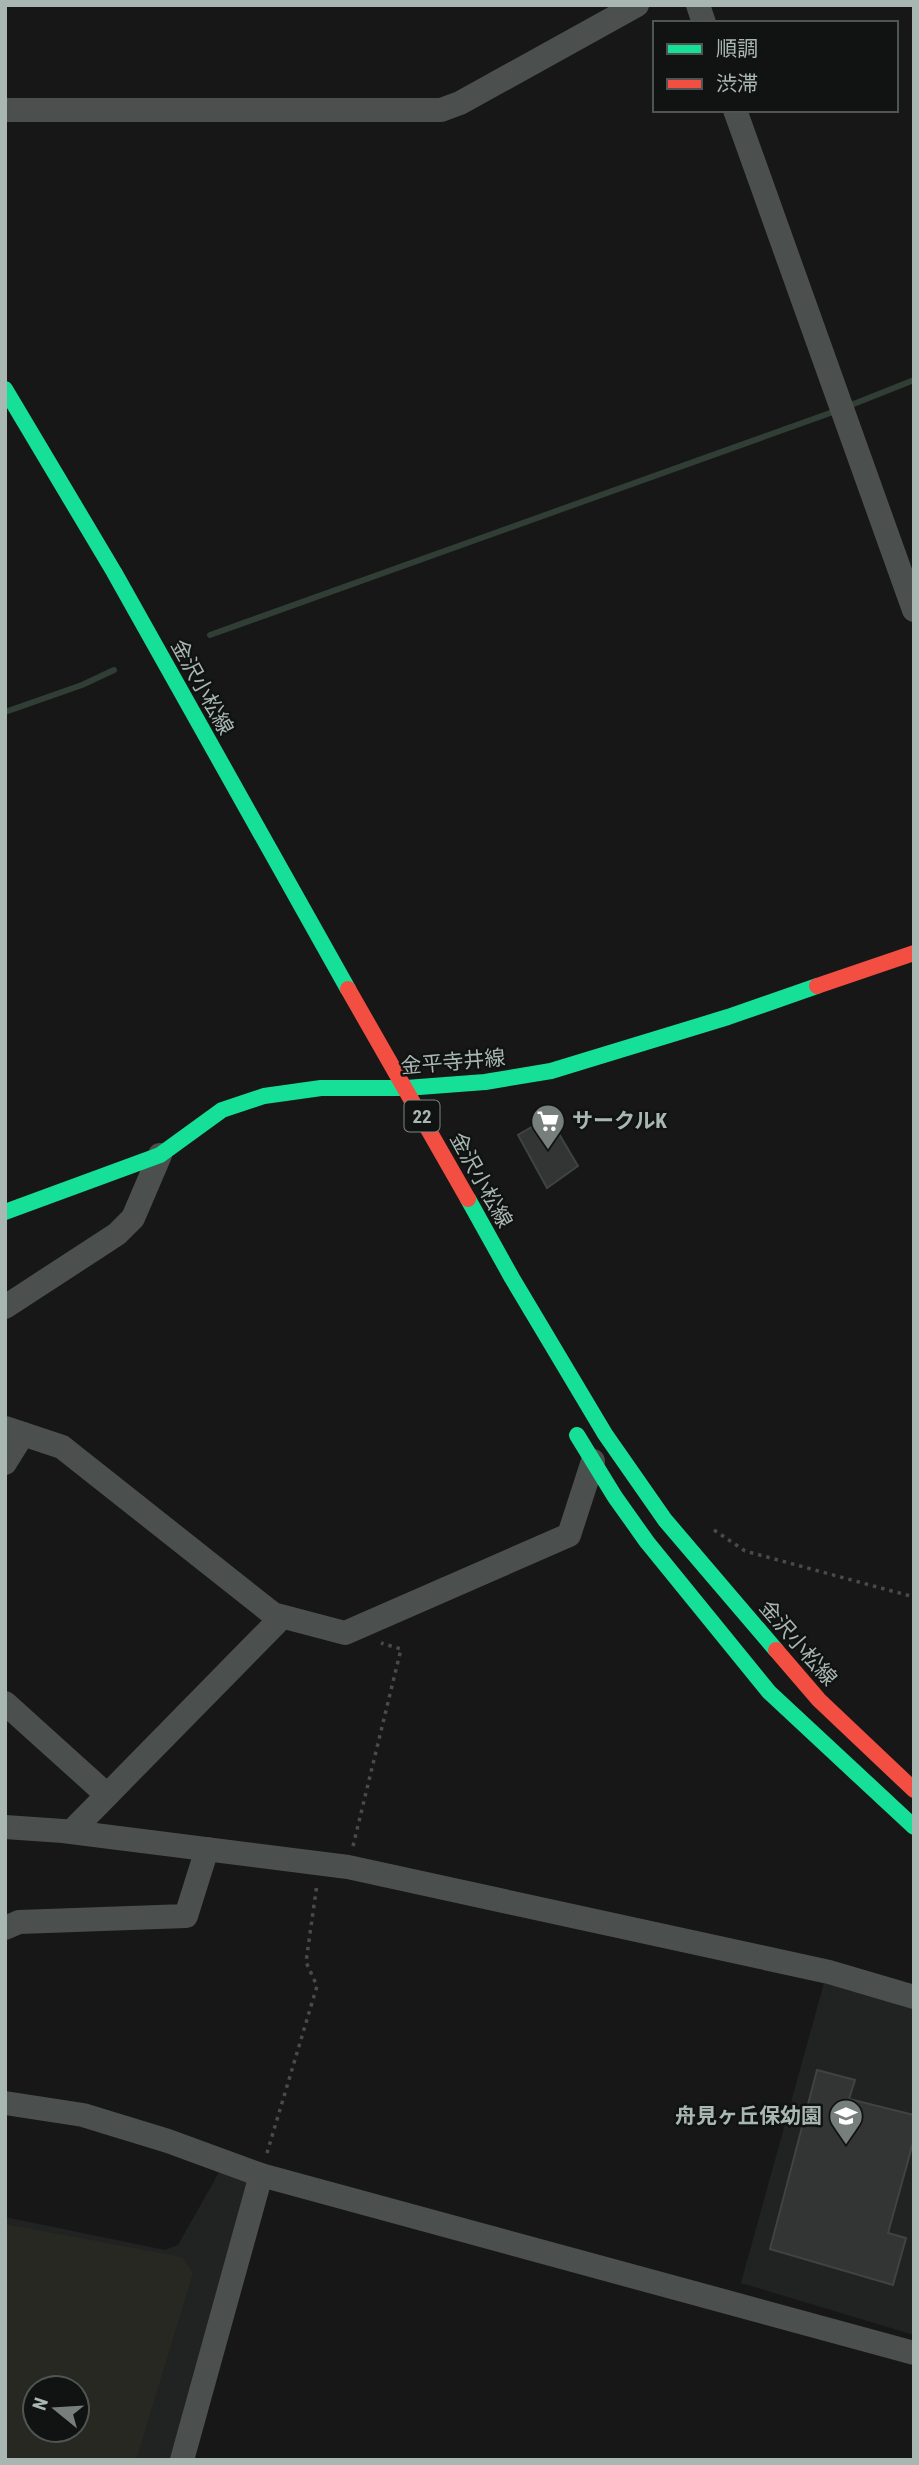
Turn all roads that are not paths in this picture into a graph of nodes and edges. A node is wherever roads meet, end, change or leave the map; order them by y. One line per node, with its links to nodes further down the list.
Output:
1 (637, 5): 2 (street)
2 (5, 110)
3 (736, 112): 5 (street)
4 (5, 389): 8 (main road, 金沢小松線 / 22)
5 (914, 610)
6 (914, 953): 8 (main road, 金平寺井線)
7 (375, 1083): 8 (main road, 金平寺井線); 9 (main road, 22); 10 (main road, 金平寺井線)
8 (406, 1088): 19 (main road, 金沢小松線 / 22)
9 (391, 1109)
10 (159, 1155): 11 (main road, 金平寺井線); 12 (street)
11 (5, 1212)
12 (5, 1307)
13 (567, 1420): 15 (main road)
14 (14, 1431): 16 (street); 17 (street)
15 (593, 1461): 17 (street); 22 (main road)
16 (5, 1462)
17 (282, 1617): 20 (street)
18 (5, 1703): 20 (street)
19 (914, 1790)
20 (107, 1794): 23 (street)
21 (5, 1827): 23 (street)
22 (914, 1827)
23 (71, 1832): 24 (street)
24 (207, 1849): 25 (street); 26 (street)
25 (5, 1928)
26 (914, 1997)
27 (5, 2103): 28 (street)
28 (261, 2175): 29 (street); 30 (street)
29 (914, 2353)
30 (182, 2460)

